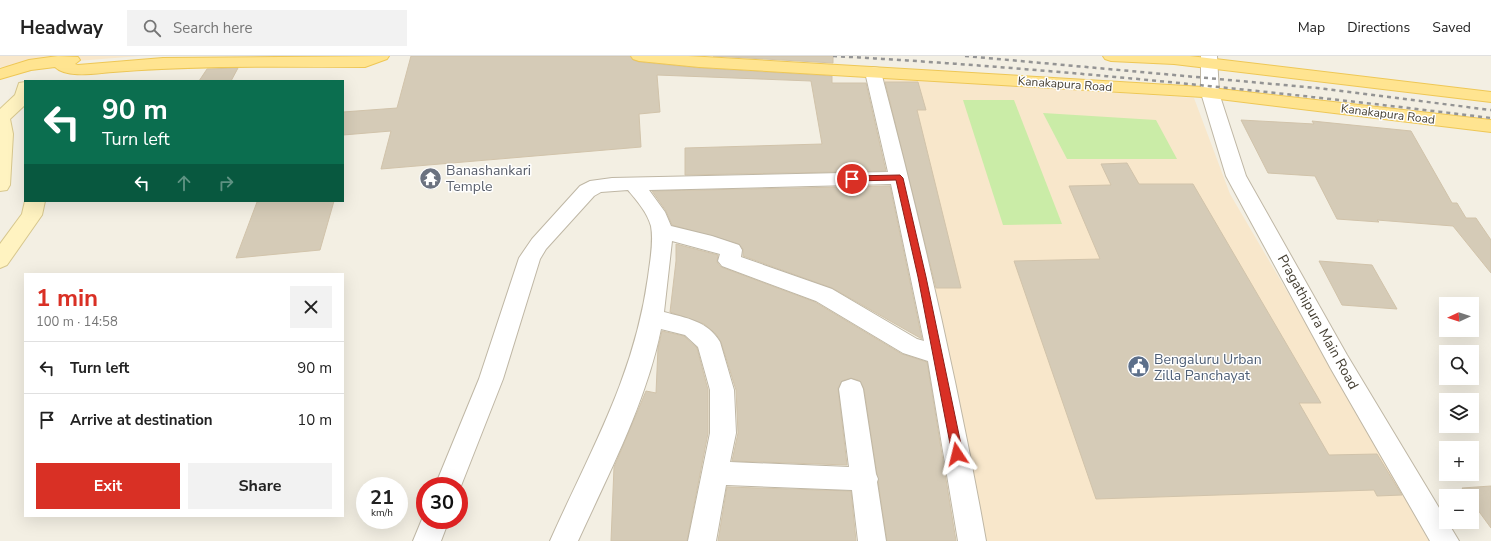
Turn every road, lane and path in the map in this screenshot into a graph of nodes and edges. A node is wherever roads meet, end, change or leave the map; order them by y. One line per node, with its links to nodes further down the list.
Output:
1 (103, 56): 8 (main road)
2 (381, 56): 6 (main road)
3 (639, 56): 9 (main road, Kanakapura Road)
4 (1111, 56): 7 (main road)
5 (31, 60): 8 (main road); 10 (main road); 11 (main road)
6 (204, 60): 8 (main road)
7 (1209, 60): 13 (street, Pragathipura Main Road); 14 (main road)
8 (58, 61)
9 (873, 72): 13 (main road, Kanakapura Road); 16 (street)
10 (0, 74)
11 (27, 80)
12 (24, 92): 18 (main road)
13 (1210, 93): 15 (main road, Kanakapura Road); 34 (street, Pragathipura Main Road)
14 (1491, 97)
15 (1491, 126)
16 (900, 178): 17 (street); 23 (street)
17 (632, 183): 20 (street); 26 (street)
18 (0, 185)
19 (35, 202): 21 (main road)
20 (662, 231): 22 (street); 23 (street)
21 (3, 250)
22 (652, 318): 25 (street); 30 (street)
23 (938, 354): 33 (street)
24 (851, 389): 27 (street)
25 (717, 473): 27 (street); 31 (street)
26 (452, 477)
27 (865, 480): 32 (street)
28 (432, 529): 29 (street)
29 (427, 541)
30 (564, 541)
31 (702, 541)
32 (872, 541)
33 (972, 541)
34 (1446, 541)

